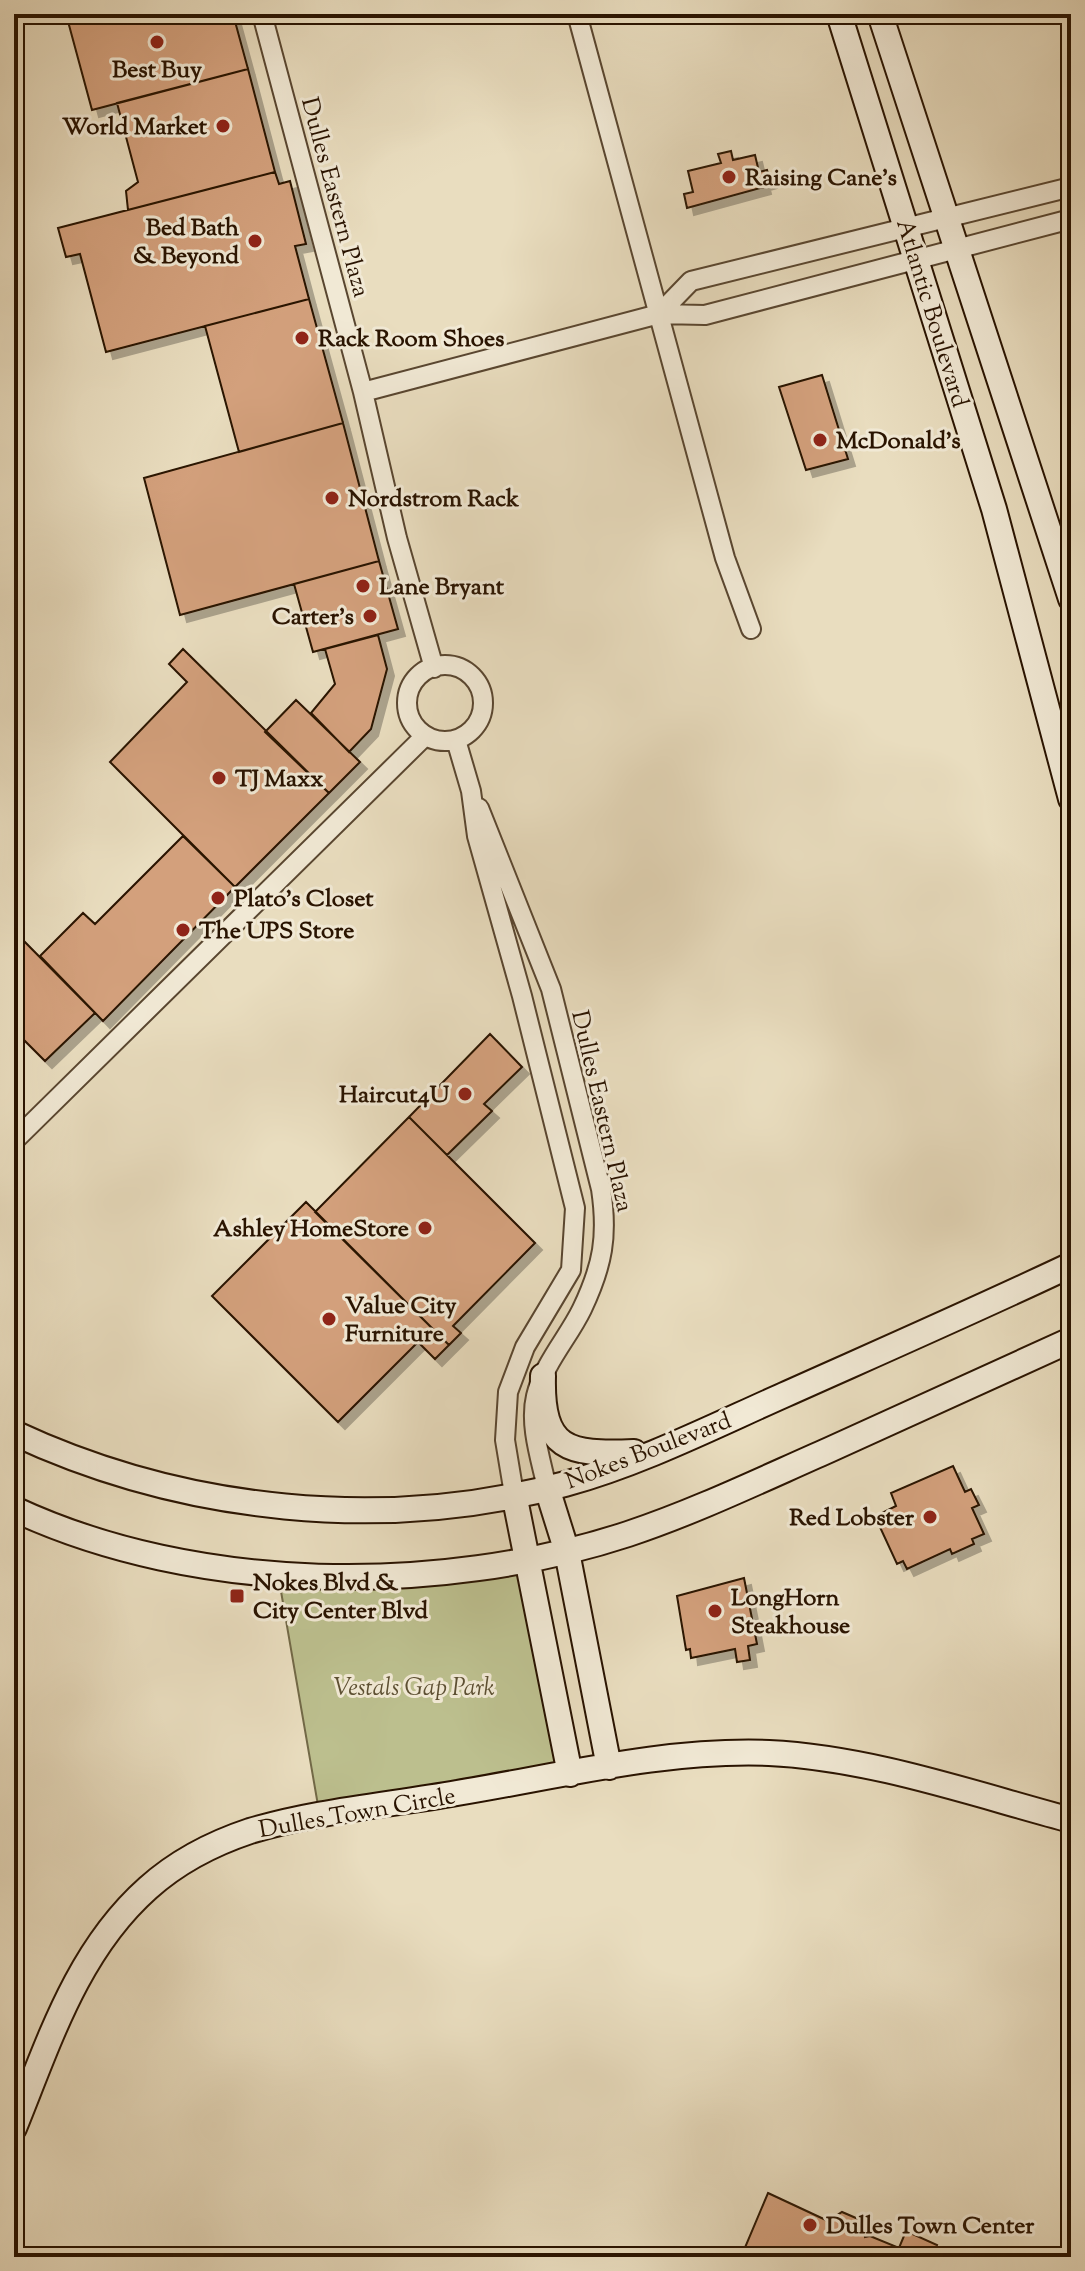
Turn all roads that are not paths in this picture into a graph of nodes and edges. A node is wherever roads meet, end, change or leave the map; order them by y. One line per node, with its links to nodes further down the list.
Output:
1 (262, 14): 12 (street, Dulles Eastern Plaza)
2 (577, 14): 11 (street)
3 (839, 14): 8 (main road, Atlantic Boulevard)
4 (880, 14): 6 (main road, Atlantic Boulevard)
5 (1071, 187): 6 (street)
6 (946, 217): 8 (street); 9 (main road, Atlantic Boulevard)
7 (1071, 219): 9 (street)
8 (907, 227): 10 (main road, Atlantic Boulevard); 11 (street)
9 (956, 251): 10 (street); 13 (main road, Atlantic Boulevard)
10 (917, 261): 11 (street); 19 (main road, Atlantic Boulevard)
11 (659, 314): 12 (street); 14 (street)
12 (363, 392): 15 (street, Dulles Eastern Plaza)
13 (1071, 599)
14 (751, 629)
15 (434, 668): 16 (street); 17 (street)
16 (425, 736): 17 (street); 20 (street)
17 (456, 740): 18 (street, Dulles Eastern Plaza)
18 (471, 791): 23 (street, Dulles Eastern Plaza); 27 (street, Dulles Eastern Plaza)
19 (1071, 799)
20 (14, 1141)
21 (1071, 1265): 25 (main road, Nokes Boulevard)
22 (1071, 1340): 29 (main road)
23 (543, 1376): 25 (main road); 26 (street, Dulles Eastern Plaza)
24 (14, 1433): 27 (main road, Nokes Boulevard)
25 (657, 1451): 26 (main road, Nokes Boulevard)
26 (547, 1488): 27 (main road, Nokes Boulevard); 29 (main road)
27 (514, 1494): 30 (main road)
28 (14, 1509): 30 (main road)
29 (567, 1552): 30 (main road); 31 (main road)
30 (529, 1560): 32 (main road)
31 (609, 1767): 32 (main road, Dulles Town Circle); 33 (main road, Dulles Town Circle)
32 (570, 1774): 34 (main road, Dulles Town Circle)
33 (1071, 1820)
34 (14, 2128)

